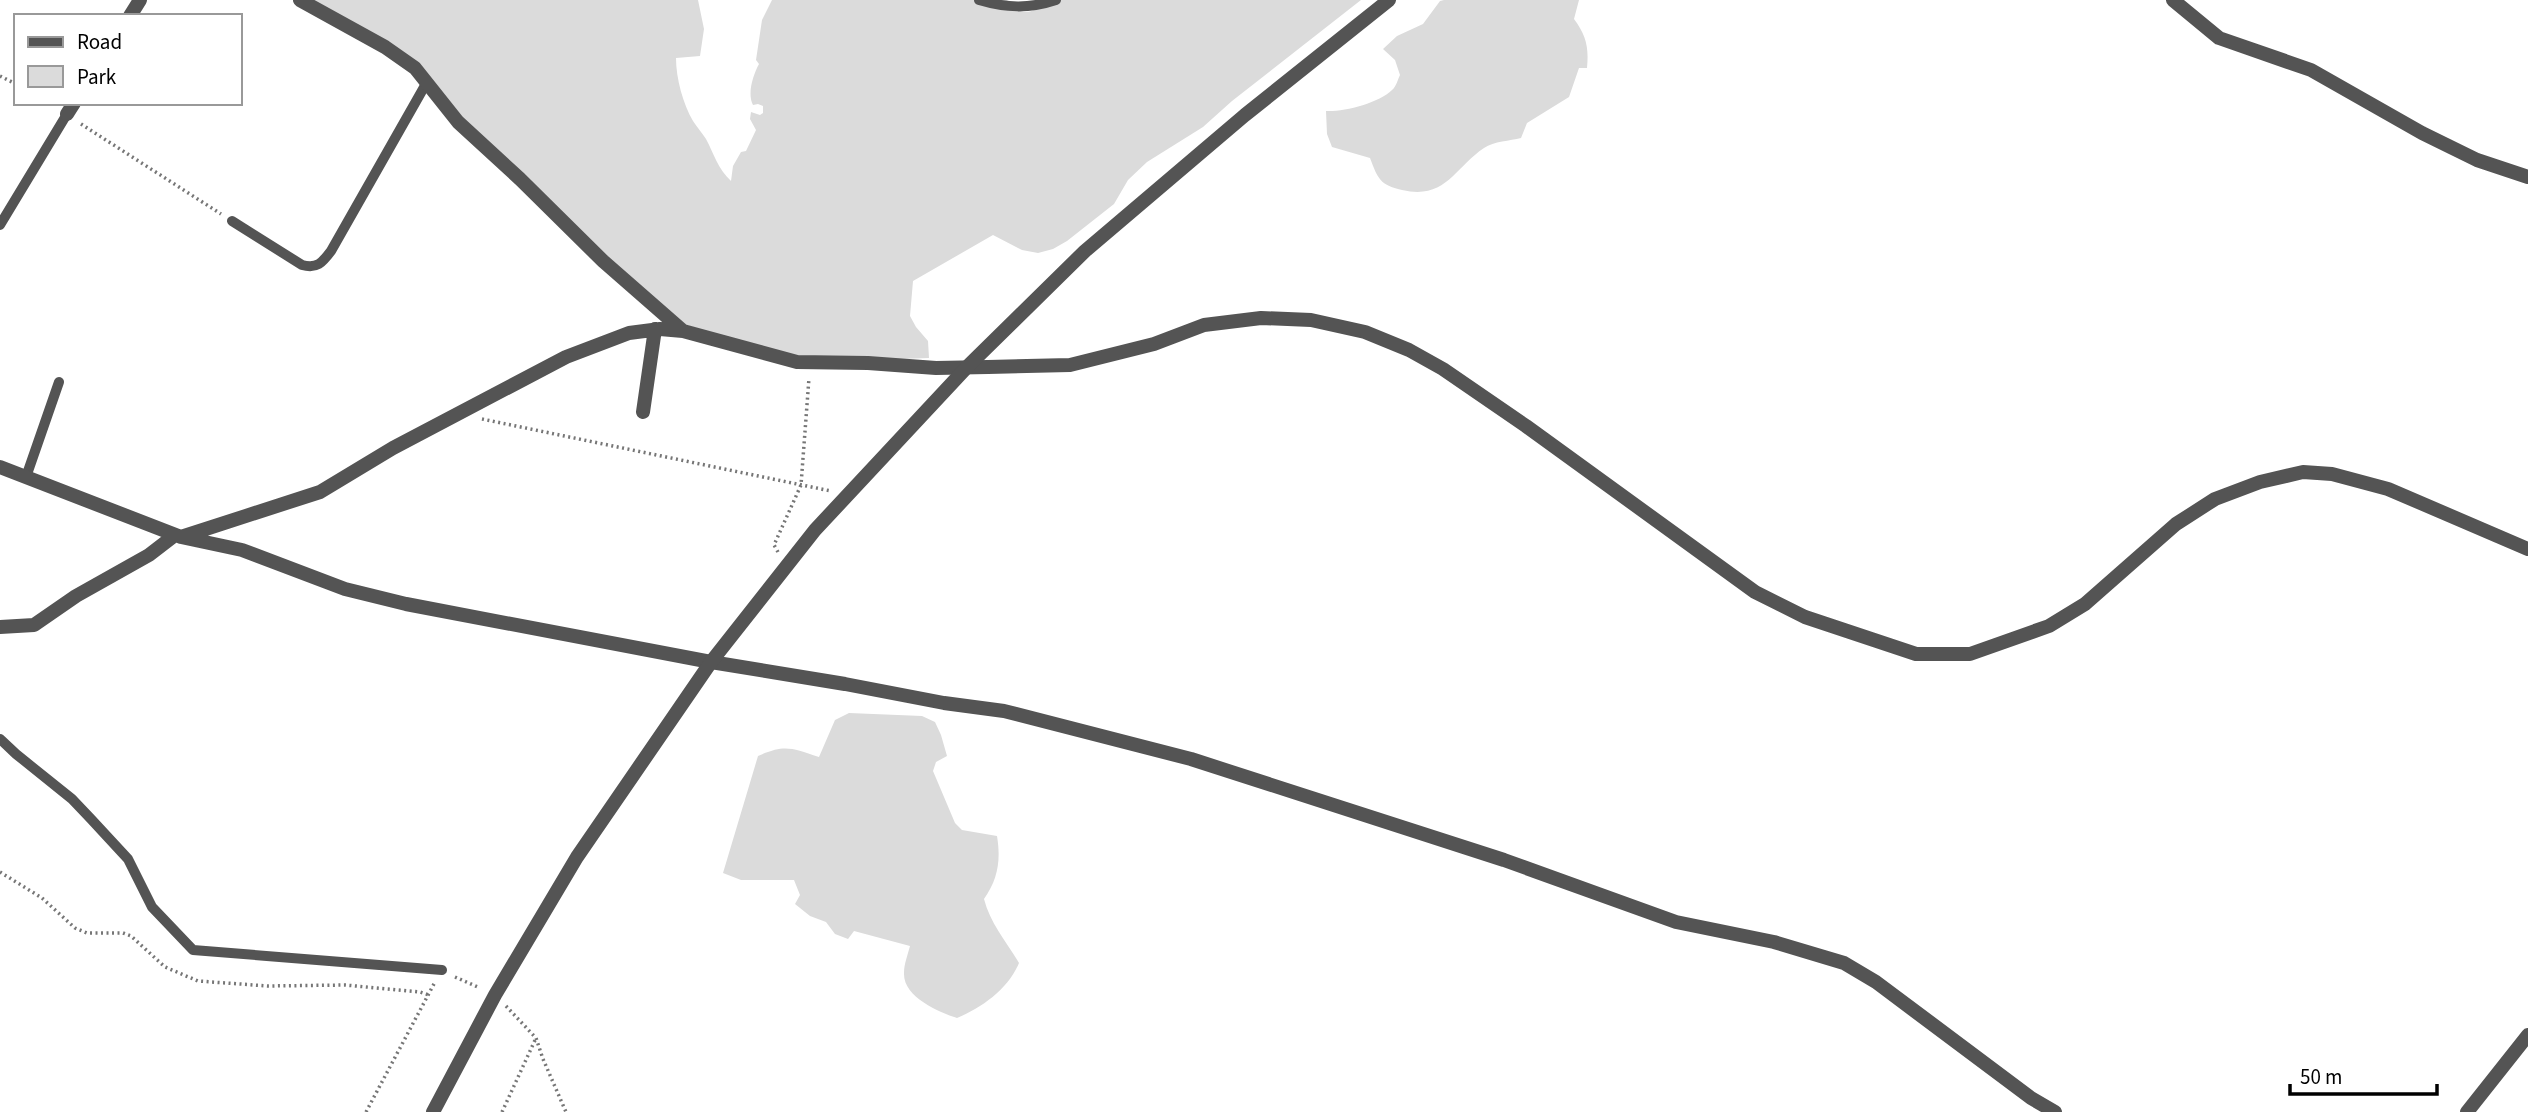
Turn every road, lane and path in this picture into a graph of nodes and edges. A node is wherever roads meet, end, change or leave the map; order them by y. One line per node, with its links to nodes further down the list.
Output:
1 (300, 0): 6 (street)
2 (979, 0): 3 (lane)
3 (1056, 0)
4 (1389, 0): 14 (street)
5 (2173, 0): 8 (street)
6 (427, 82): 9 (lane); 12 (street)
7 (71, 109): 9 (path); 10 (lane)
8 (2528, 177)
9 (232, 221)
10 (0, 225)
11 (655, 329): 12 (street); 16 (street); 17 (street)
12 (683, 331): 13 (street)
13 (811, 362): 14 (street); 20 (path)
14 (968, 366): 21 (street); 23 (street)
15 (59, 382): 19 (lane)
16 (469, 409): 20 (path); 22 (street)
17 (643, 412)
18 (0, 467): 19 (street)
19 (26, 477): 22 (street)
20 (800, 485): 21 (path); 24 (path)
21 (845, 499): 24 (street)
22 (178, 536): 25 (street); 26 (street)
23 (2528, 549)
24 (790, 563): 26 (street)
25 (0, 627)
26 (711, 662): 29 (street); 36 (street)
27 (0, 739): 28 (lane)
28 (442, 970): 29 (path); 32 (path)
29 (495, 995): 31 (path); 33 (street)
30 (2528, 1035): 37 (street)
31 (536, 1038): 34 (path); 35 (path)
32 (366, 1112)
33 (433, 1112)
34 (502, 1112)
35 (566, 1112)
36 (2056, 1112)
37 (2467, 1112)

